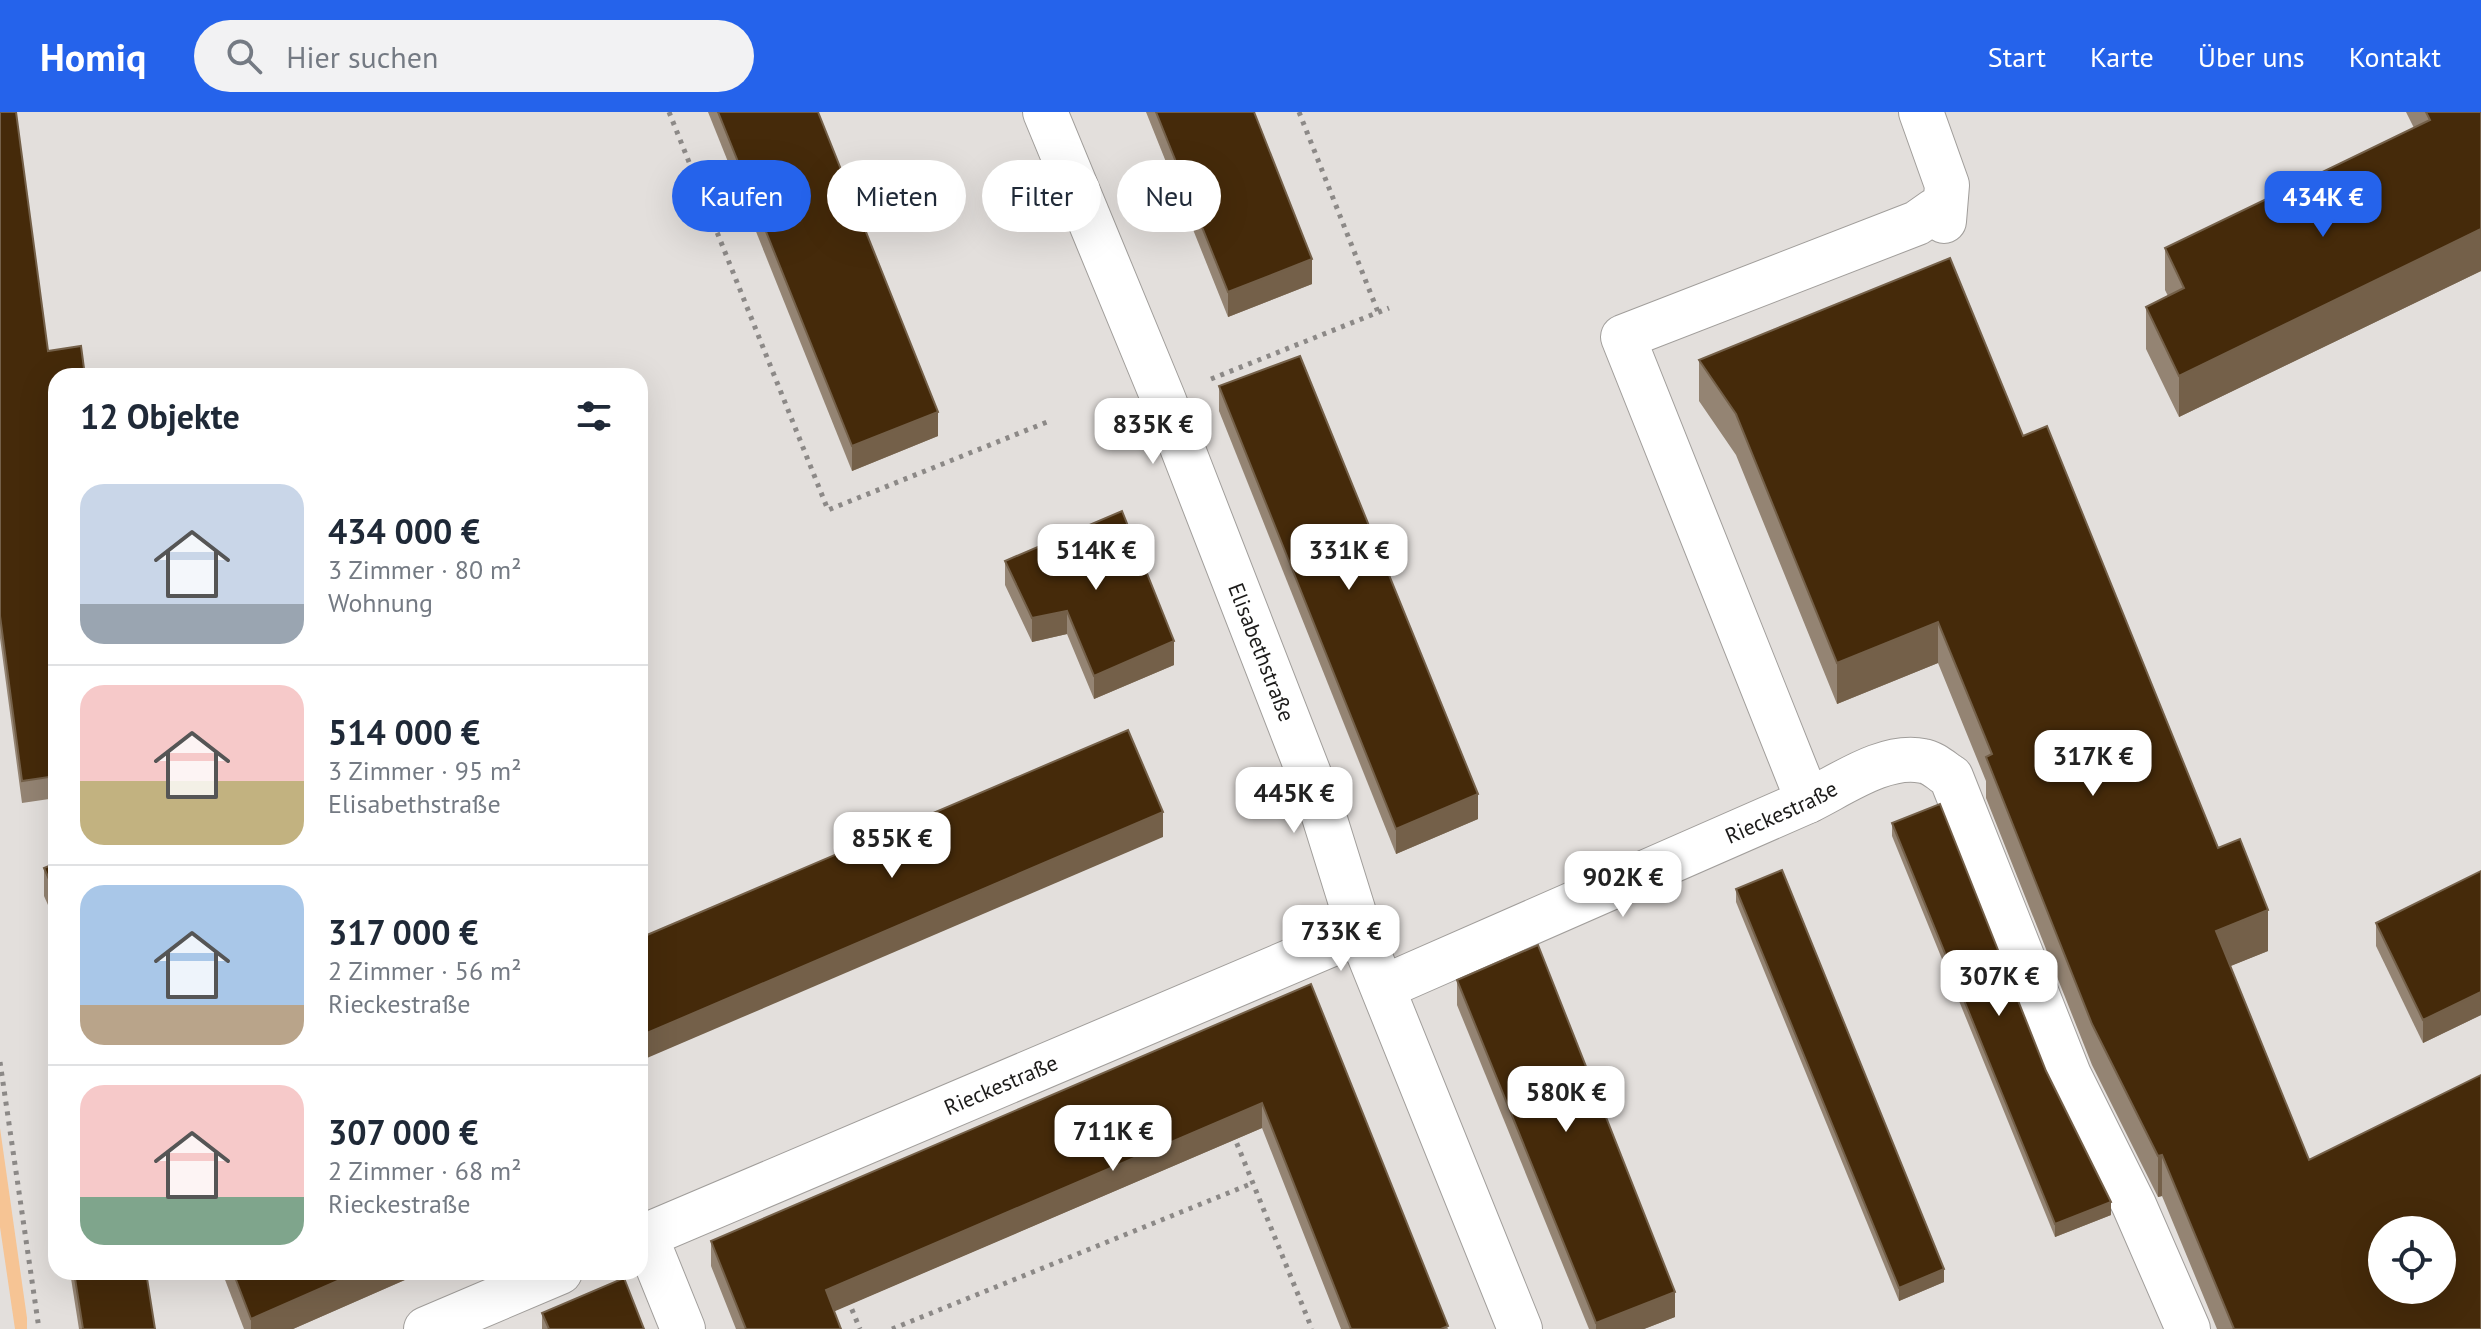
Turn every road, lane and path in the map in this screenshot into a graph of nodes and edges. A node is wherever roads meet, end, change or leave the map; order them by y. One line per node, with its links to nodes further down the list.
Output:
1 (669, 112): 8 (path)
2 (1045, 112): 7 (street, Elisabethstraße)
3 (1299, 112): 6 (path)
4 (1921, 112): 9 (street)
5 (1389, 308): 6 (path)
6 (1378, 312): 7 (path)
7 (1163, 398): 10 (street, Elisabethstraße)
8 (1047, 422)
9 (1808, 801): 11 (street, Rieckestraße); 26 (street, Rieckestraße)
10 (1360, 932): 11 (street, Elisabethstraße); 15 (street, Rieckestraße)
11 (1384, 987): 25 (street, Elisabethstraße)
12 (0, 1062): 19 (path)
13 (1229, 1124): 14 (path)
14 (1253, 1183): 23 (path); 24 (path)
15 (648, 1234)
16 (648, 1248): 21 (street)
17 (541, 1280): 20 (street)
18 (843, 1286): 22 (path)
19 (39, 1329)
20 (426, 1329)
21 (683, 1329)
22 (860, 1329)
23 (892, 1329)
24 (1312, 1329)
25 (1520, 1329)
26 (2188, 1329)

